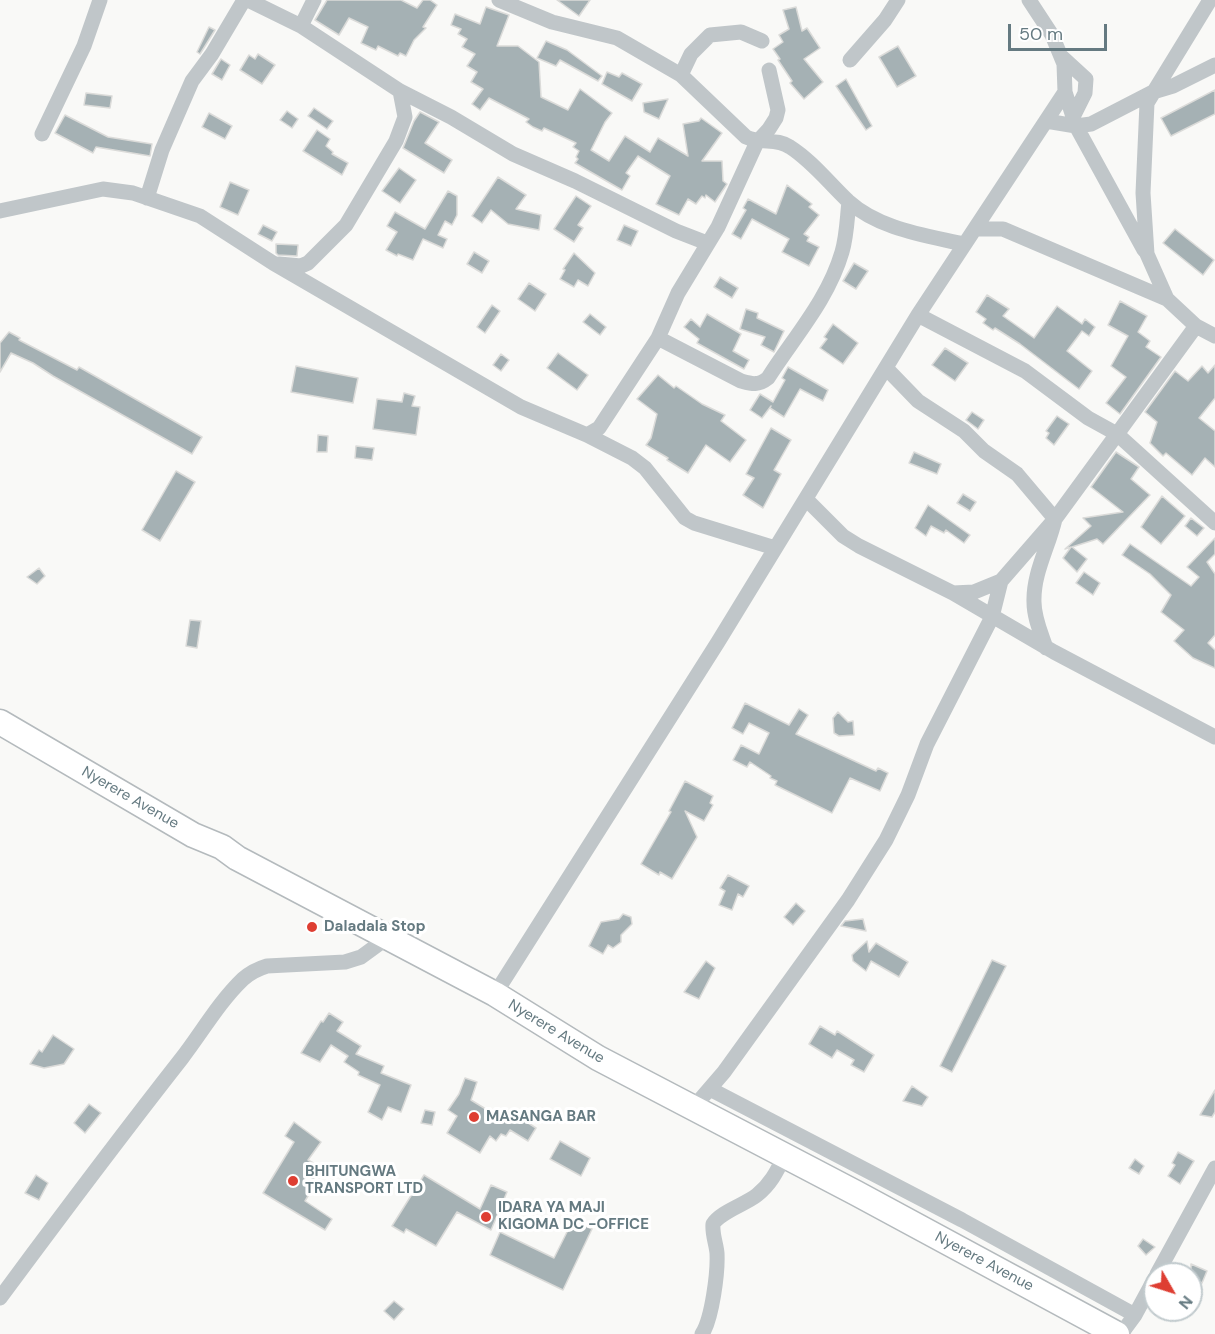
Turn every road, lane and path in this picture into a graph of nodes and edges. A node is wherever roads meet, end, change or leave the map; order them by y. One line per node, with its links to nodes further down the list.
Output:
1 (100, 0): 21 (street)
2 (246, 0): 9 (street); 23 (street)
3 (314, 0): 9 (street)
4 (499, 0): 8 (street)
5 (898, 0): 12 (street)
6 (1029, 0): 11 (street)
7 (1210, 0): 18 (street)
8 (534, 6): 15 (street)
9 (301, 26): 16 (street)
10 (762, 41): 15 (street)
11 (1062, 57): 17 (street); 20 (street)
12 (850, 60)
13 (1215, 65): 18 (street)
14 (769, 70): 22 (street)
15 (681, 75): 22 (street)
16 (400, 91): 27 (street); 30 (street)
17 (1065, 92): 19 (street); 20 (street)
18 (1154, 92): 20 (street); 29 (street)
19 (1046, 121): 20 (street); 26 (street)
20 (1074, 121): 29 (street)
21 (42, 134)
22 (757, 142): 24 (street); 27 (street)
23 (147, 198): 25 (street); 30 (street)
24 (849, 202): 28 (street); 35 (street)
25 (0, 211)
26 (975, 229): 28 (street); 31 (street)
27 (707, 243): 35 (street)
28 (963, 244): 32 (street)
29 (1147, 254): 31 (street)
30 (273, 264): 38 (street)
31 (1167, 299): 33 (street)
32 (918, 315): 36 (street); 37 (street)
33 (1196, 326): 34 (street); 37 (street)
34 (1215, 336)
35 (658, 338): 38 (street)
36 (886, 369): 39 (street); 40 (street)
37 (1117, 434): 40 (street); 41 (street)
38 (587, 435): 42 (street)
39 (806, 499): 42 (street); 44 (street)
40 (1055, 519): 43 (street); 46 (street)
41 (1215, 524)
42 (775, 548): 50 (street)
43 (1001, 581): 44 (street); 45 (street)
44 (953, 593): 45 (street)
45 (992, 617): 46 (street); 51 (street)
46 (1046, 648): 48 (street)
47 (0, 722): 49 (main road, Nyerere Avenue)
48 (1215, 736)
49 (387, 938): 50 (main road, Nyerere Avenue); 56 (street)
50 (495, 994): 52 (main road, Nyerere Avenue)
51 (710, 1089): 52 (street); 58 (street)
52 (693, 1108): 53 (main road, Nyerere Avenue)
53 (785, 1155): 59 (street); 60 (main road, Nyerere Avenue)
54 (1215, 1168): 55 (street)
55 (1164, 1262)
56 (0, 1298)
57 (1143, 1300): 58 (street)
58 (1135, 1315): 60 (street)
59 (708, 1332)
60 (1119, 1334)

